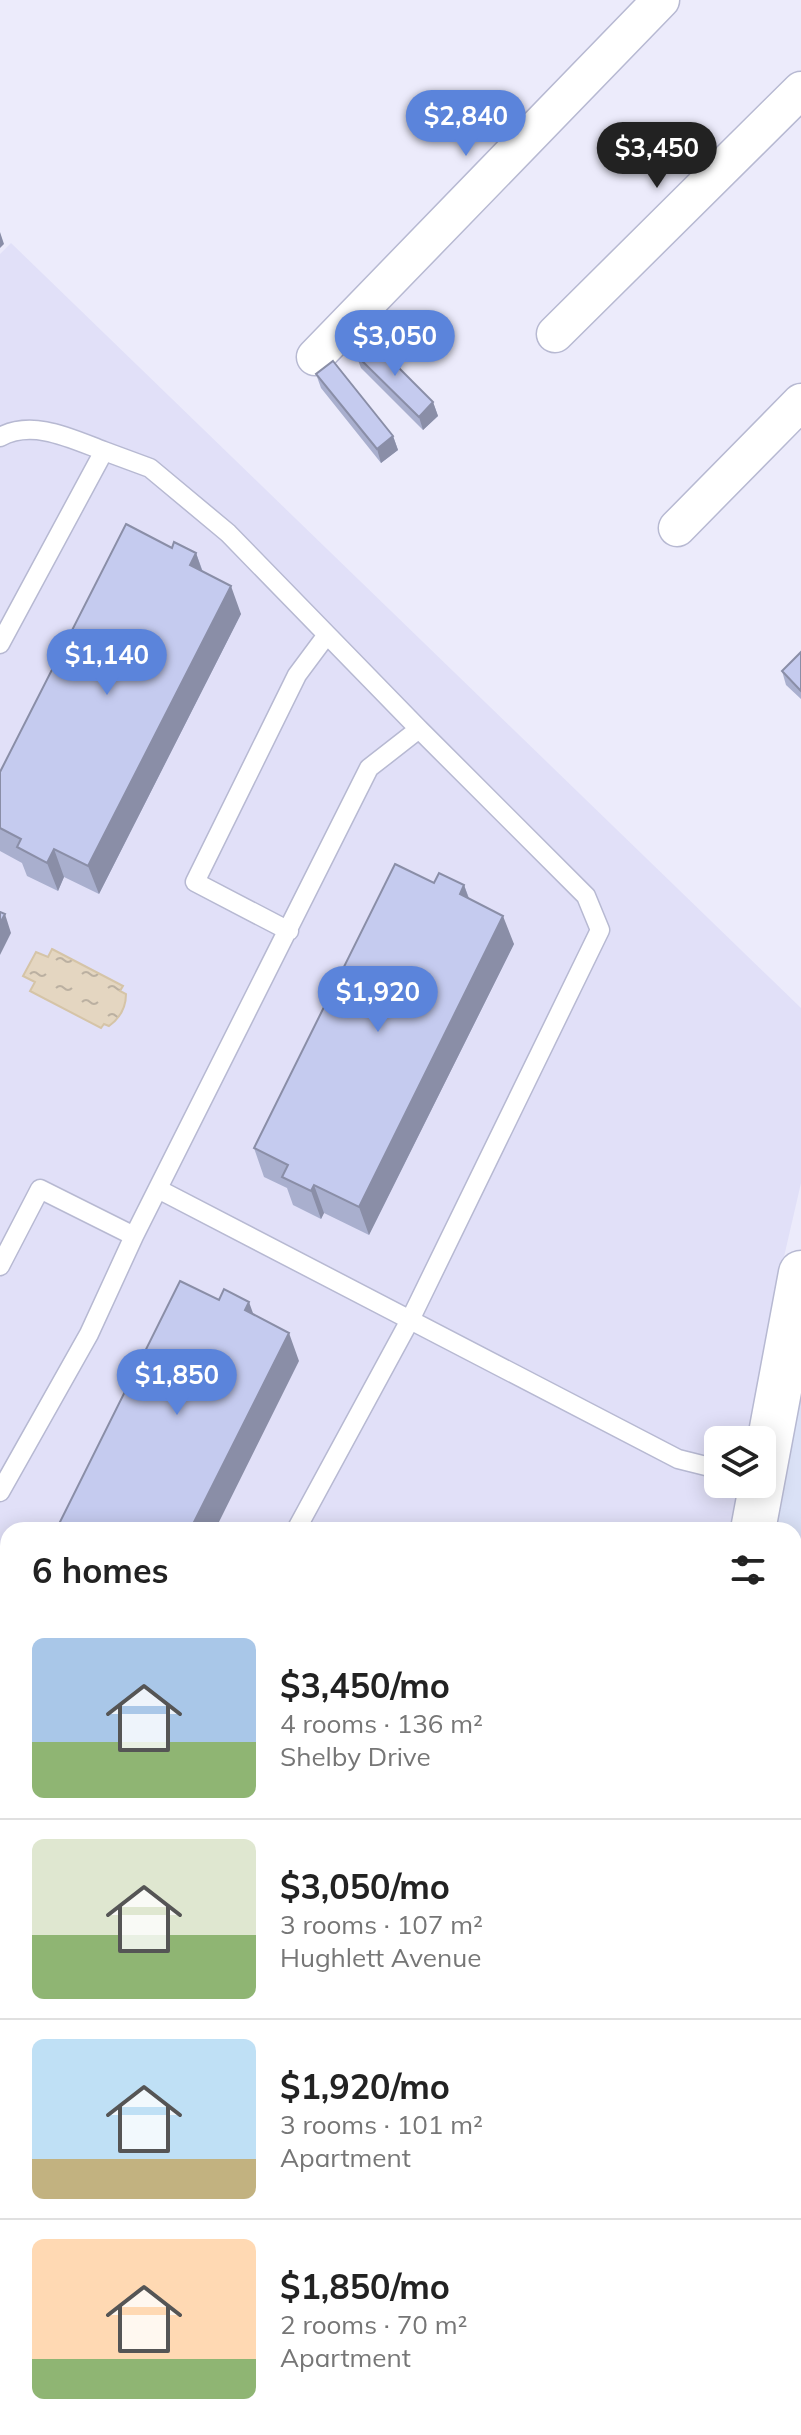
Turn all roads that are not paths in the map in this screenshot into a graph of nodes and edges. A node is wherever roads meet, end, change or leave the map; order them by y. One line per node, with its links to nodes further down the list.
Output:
1 (661, 0): 4 (street)
2 (801, 90): 3 (street)
3 (555, 334)
4 (315, 357)
5 (801, 402): 8 (street)
6 (0, 437): 7 (lane)
7 (104, 451): 9 (lane); 10 (lane)
8 (677, 528)
9 (326, 636): 11 (lane); 12 (lane)
10 (0, 644)
11 (419, 729): 12 (lane); 17 (lane)
12 (289, 931): 13 (lane)
13 (158, 1189): 14 (lane); 17 (lane)
14 (134, 1236): 15 (lane); 20 (lane)
15 (0, 1266)
16 (801, 1273): 18 (street)
17 (410, 1320): 19 (lane); 22 (lane)
18 (773, 1426)
19 (704, 1466)
20 (0, 1492)
21 (759, 1498): 23 (street)
22 (300, 1522)
23 (755, 1522)

